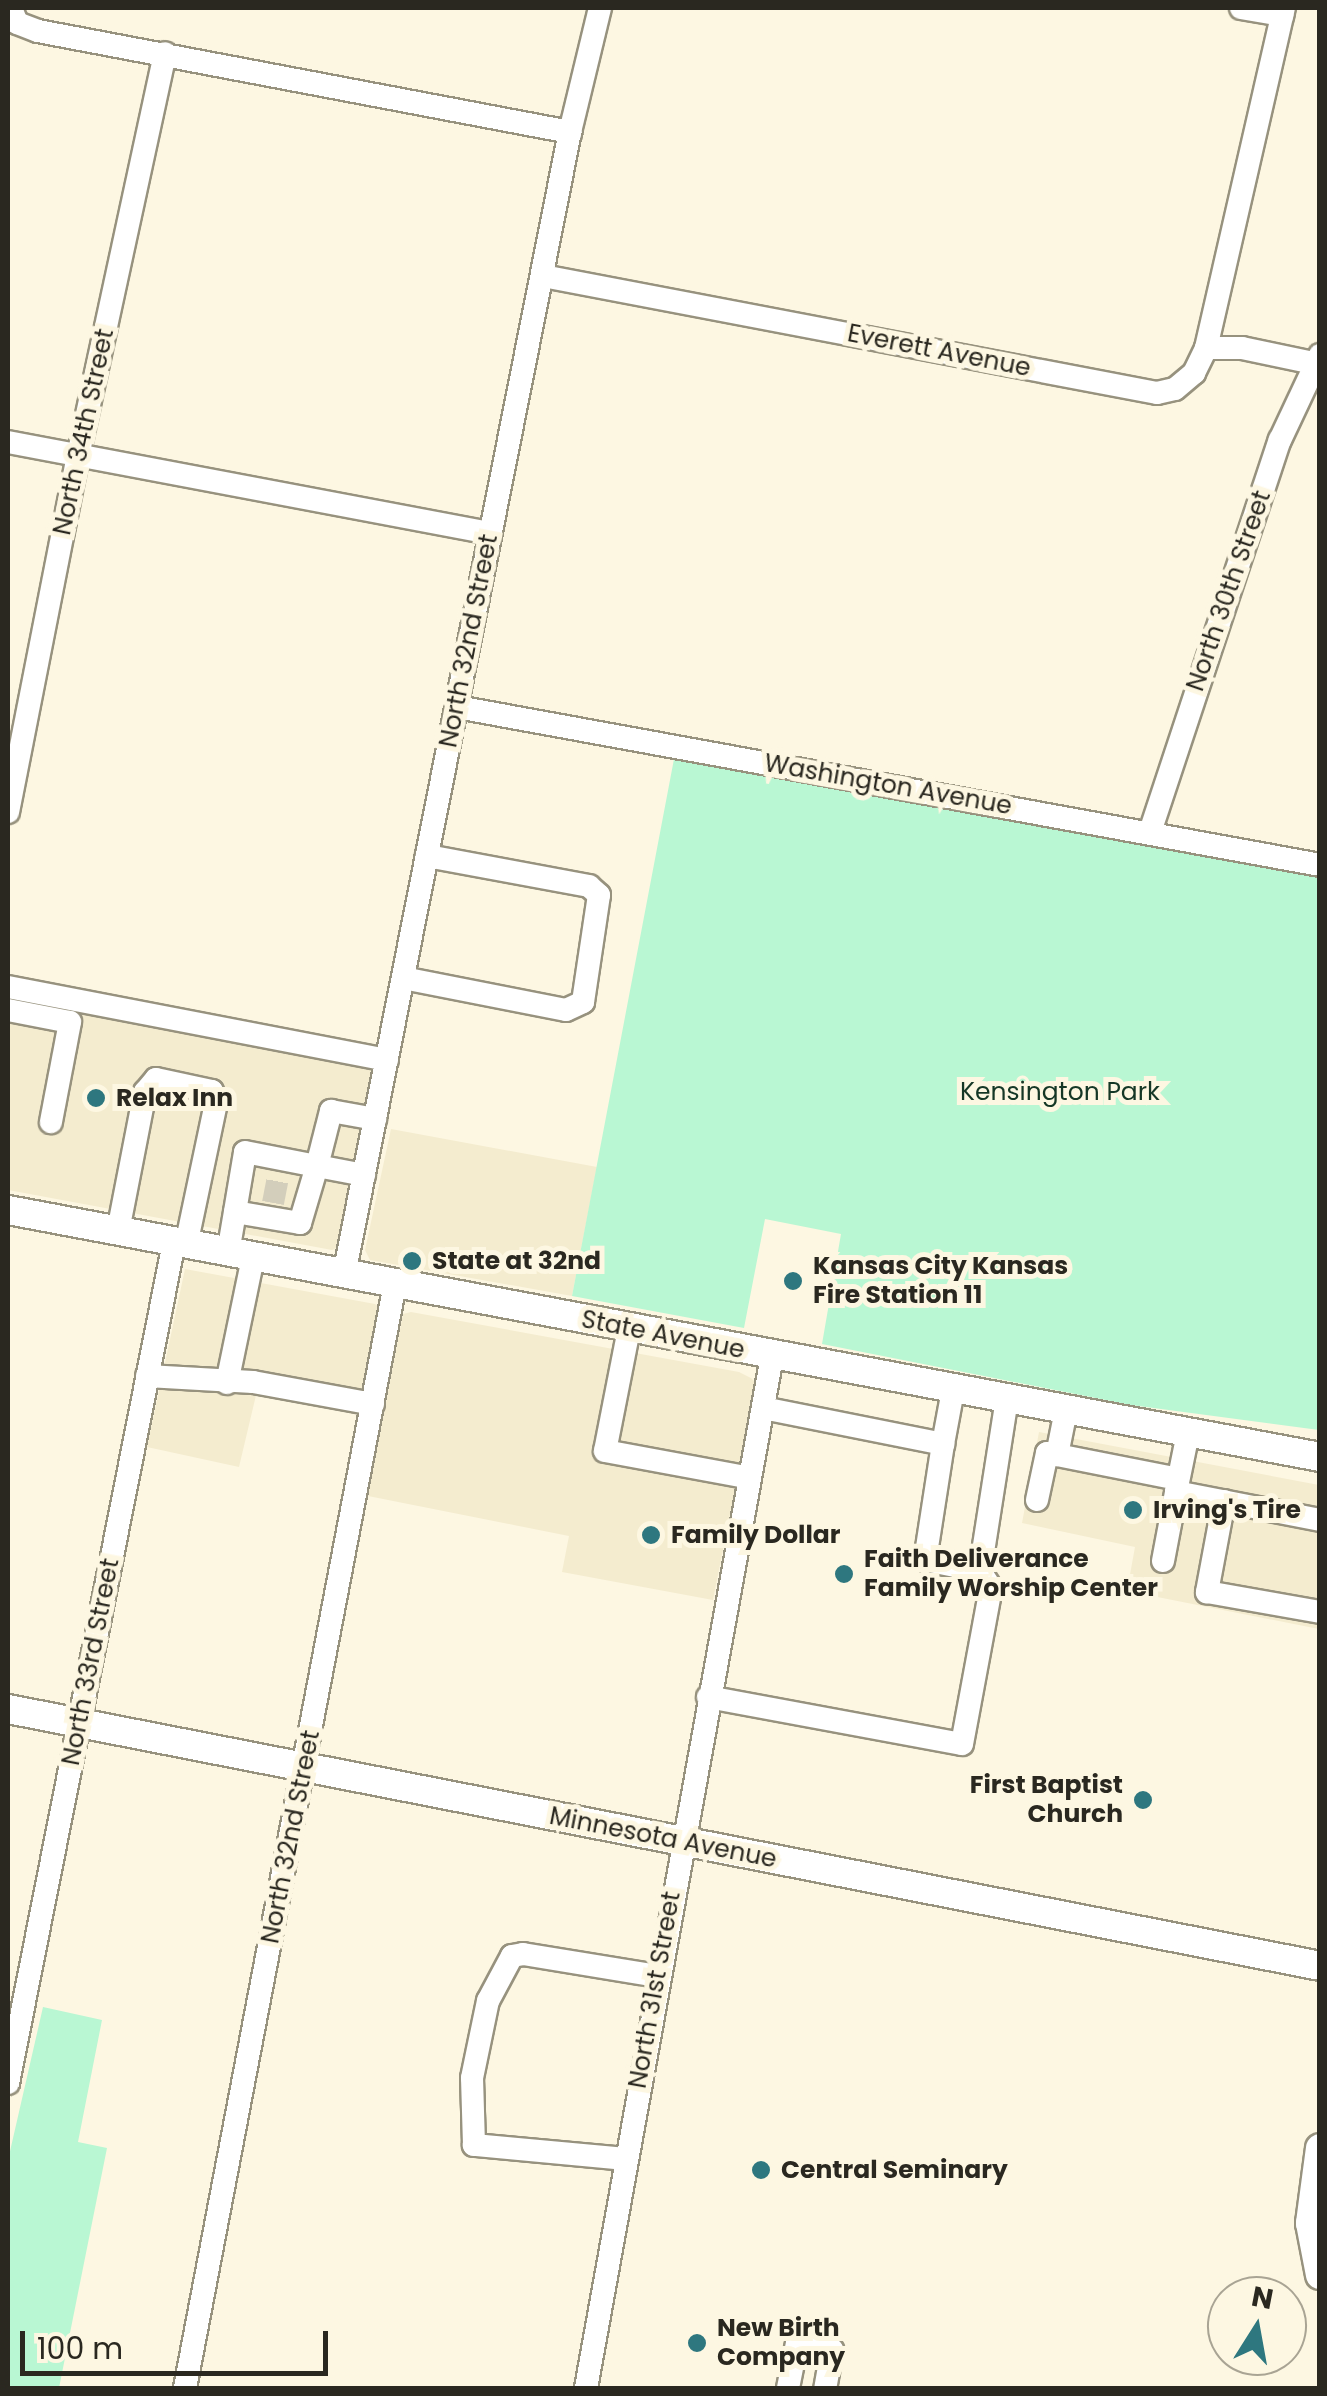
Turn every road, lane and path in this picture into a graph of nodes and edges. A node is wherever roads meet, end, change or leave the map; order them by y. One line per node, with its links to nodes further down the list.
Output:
1 (12, 8): 5 (street)
2 (600, 8): 6 (street, North 32nd Street)
3 (1242, 8): 4 (street)
4 (1283, 11): 8 (street)
5 (165, 53): 6 (street); 11 (street, North 34th Street)
6 (570, 132): 7 (street, North 32nd Street)
7 (543, 276): 8 (street, Everett Avenue); 12 (street, North 32nd Street)
8 (1206, 348): 9 (street)
9 (1316, 359): 15 (street, North 30th Street)
10 (8, 442): 11 (street)
11 (78, 456): 12 (street); 14 (street, North 34th Street)
12 (489, 533): 13 (street, North 32nd Street)
13 (457, 707): 15 (street, Washington Avenue); 16 (street, North 32nd Street)
14 (8, 812)
15 (1150, 832): 17 (street, Washington Avenue)
16 (428, 856): 18 (street, North 32nd Street); 18 (street)
17 (1320, 865)
18 (404, 978): 21 (street, North 32nd Street)
19 (8, 987): 21 (street)
20 (8, 1010): 23 (street)
21 (387, 1060): 22 (street, North 32nd Street)
22 (376, 1119): 24 (street); 25 (street, North 32nd Street)
23 (51, 1122)
24 (318, 1166): 25 (street); 27 (street); 28 (street)
25 (364, 1174): 33 (street, North 32nd Street)
26 (8, 1210): 29 (main road, State Avenue)
27 (235, 1212): 28 (street); 31 (street)
28 (300, 1223): 32 (street)
29 (118, 1231): 30 (main road, State Avenue); 30 (street, North 33rd Street)
30 (180, 1243): 31 (main road, State Avenue); 37 (street, North 33rd Street)
31 (240, 1255): 32 (main road, State Avenue); 38 (street)
32 (291, 1265): 33 (main road, State Avenue)
33 (344, 1275): 34 (main road, State Avenue)
34 (395, 1284): 35 (main road, State Avenue); 41 (street, North 32nd Street)
35 (629, 1329): 36 (main road, State Avenue); 48 (street)
36 (772, 1356): 39 (main road, State Avenue); 42 (street, North 31st Street)
37 (147, 1376): 38 (street); 58 (street, North 33rd Street)
38 (227, 1382): 41 (street)
39 (954, 1390): 40 (main road, State Avenue); 45 (street)
40 (1007, 1399): 43 (main road, State Avenue); 54 (street)
41 (373, 1404): 59 (street, North 32nd Street)
42 (763, 1408): 45 (street); 48 (street, North 31st Street)
43 (1066, 1410): 44 (main road, State Avenue); 46 (street)
44 (1188, 1433): 47 (main road, State Avenue); 49 (street)
45 (943, 1444): 54 (street)
46 (1057, 1455): 49 (street); 50 (street)
47 (1320, 1457)
48 (750, 1478): 56 (street, North 31st Street)
49 (1177, 1486): 51 (street); 53 (street)
50 (1037, 1500)
51 (1224, 1501): 52 (street); 55 (street)
52 (1319, 1518)
53 (1163, 1561)
54 (980, 1571): 56 (street)
55 (1320, 1612)
56 (708, 1698): 60 (street, North 31st Street)
57 (8, 1710): 58 (main road, Minnesota Avenue)
58 (78, 1725): 59 (main road, Minnesota Avenue); 63 (street, North 33rd Street)
59 (305, 1768): 60 (main road, Minnesota Avenue); 67 (street, North 32nd Street)
60 (682, 1841): 61 (main road, Minnesota Avenue); 62 (street, North 31st Street)
61 (1320, 1966)
62 (658, 1976): 65 (street, North 31st Street); 65 (street)
63 (8, 2083)
64 (1320, 2148): 66 (main road)
65 (626, 2159): 68 (street, North 31st Street)
66 (1320, 2275)
67 (184, 2388)
68 (586, 2388)
69 (788, 2388): 70 (street)
70 (825, 2388)

